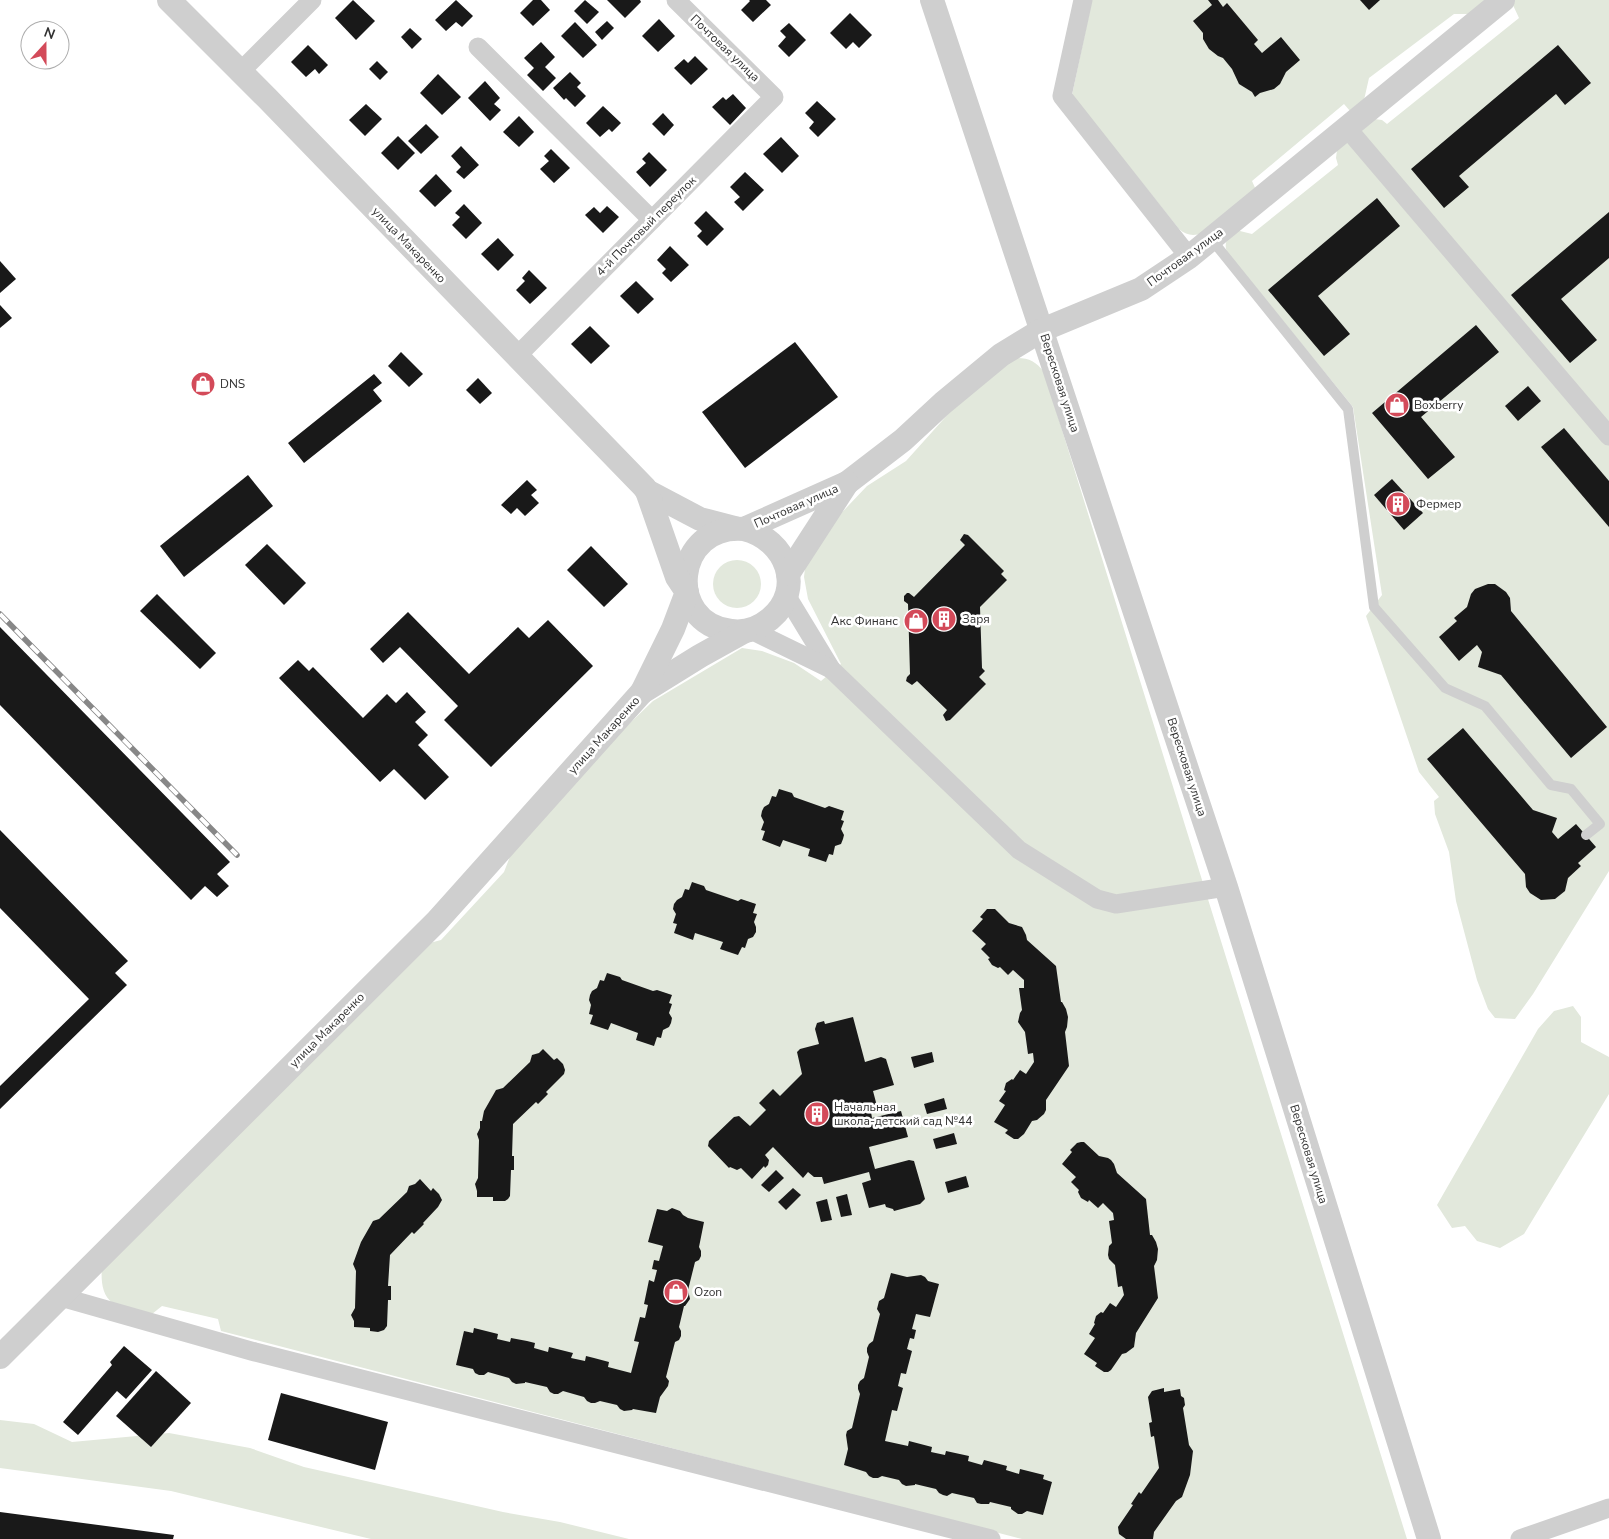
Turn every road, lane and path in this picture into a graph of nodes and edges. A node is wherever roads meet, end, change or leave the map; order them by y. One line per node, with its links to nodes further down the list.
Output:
1 (169, 0): 8 (street, улица Макаренко)
2 (312, 0): 8 (street)
3 (676, 0): 9 (street, Почтовая улица)
4 (932, 0): 14 (street, Вересковая улица)
5 (1083, 0): 13 (street)
6 (1503, 0): 10 (street, Почтовая улица)
7 (478, 47): 11 (street)
8 (241, 71): 15 (street, улица Макаренко)
9 (774, 96): 11 (street, 4-й Почтовый переулок)
10 (1347, 128): 12 (street, Почтовая улица); 16 (street)
11 (652, 220): 15 (street, 4-й Почтовый переулок)
12 (1212, 240): 13 (street, Почтовая улица); 25 (lane)
13 (1189, 257): 14 (street, Почтовая улица)
14 (1042, 330): 17 (street, Почтовая улица); 26 (street, Вересковая улица)
15 (517, 356): 18 (street, улица Макаренко)
16 (1609, 436)
17 (847, 483): 19 (street, Почтовая улица); 20 (street, Почтовая улица)
18 (647, 492): 19 (street, улица Макаренко); 21 (street, улица Макаренко)
19 (741, 529): 20 (street); 21 (street)
20 (787, 585): 22 (street); 23 (street)
21 (686, 592): 22 (street); 24 (street, улица Макаренко)
22 (748, 630): 23 (street); 24 (street, улица Макаренко)
23 (831, 669): 26 (street)
24 (642, 692): 27 (street, улица Макаренко)
25 (1586, 836)
26 (1226, 887): 31 (street, Вересковая улица)
27 (61, 1297): 28 (street, улица Макаренко); 30 (street)
28 (0, 1357)
29 (1609, 1508): 32 (street)
30 (991, 1539)
31 (1428, 1539)
32 (1520, 1539)

